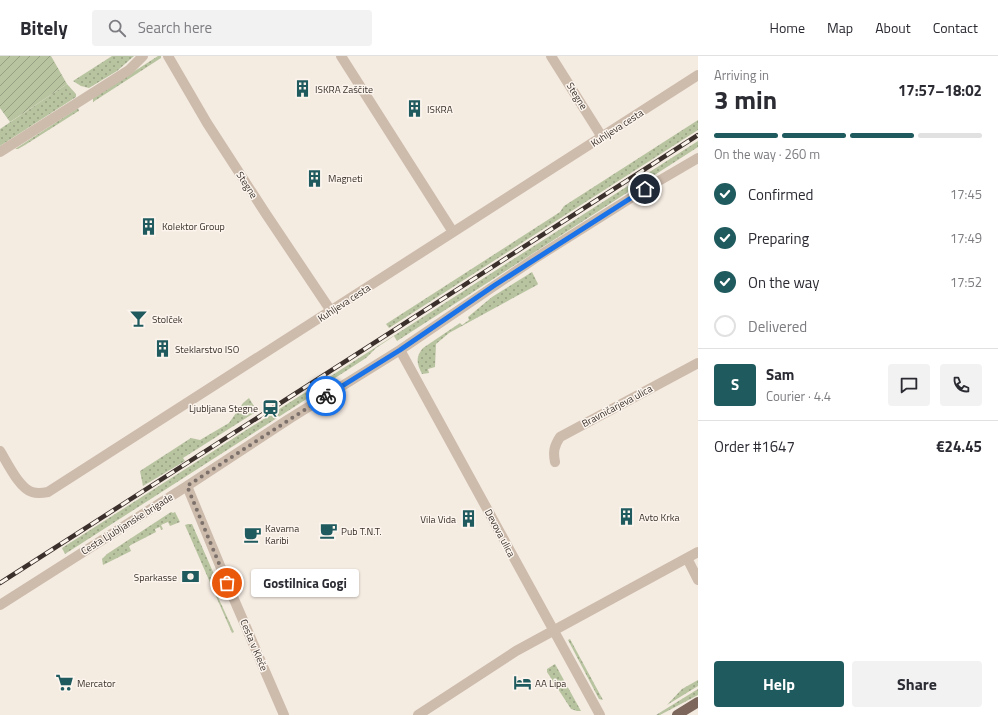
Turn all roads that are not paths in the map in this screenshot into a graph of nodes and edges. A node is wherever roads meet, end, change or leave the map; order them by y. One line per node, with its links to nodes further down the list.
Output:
1 (143, 56): 7 (street)
2 (168, 56): 10 (street, Stegne)
3 (341, 56): 9 (street)
4 (551, 56): 6 (street, Stegne)
5 (698, 75): 6 (street, Kuhljeva cesta)
6 (602, 137): 9 (street, Kuhljeva cesta)
7 (0, 152)
8 (698, 158): 11 (street, Cesta Ljubljanske brigade)
9 (453, 232): 10 (street, Kuhljeva cesta)
10 (331, 311): 13 (street, Kuhljeva cesta)
11 (400, 350): 15 (street, Cesta Ljubljanske brigade); 20 (street, Devova ulica)
12 (698, 363): 14 (street, Bravničarjeva ulica)
13 (0, 451)
14 (555, 462)
15 (187, 486): 19 (street, Cesta Ljubljanske brigade); 22 (street, Cesta v Kleče)
16 (698, 552): 17 (street)
17 (687, 558): 18 (street); 20 (street)
18 (698, 580)
19 (0, 605)
20 (553, 631): 23 (street); 24 (street, Devova ulica)
21 (698, 702): 25 (main road)
22 (284, 715)
23 (418, 715)
24 (600, 715)
25 (677, 715)

